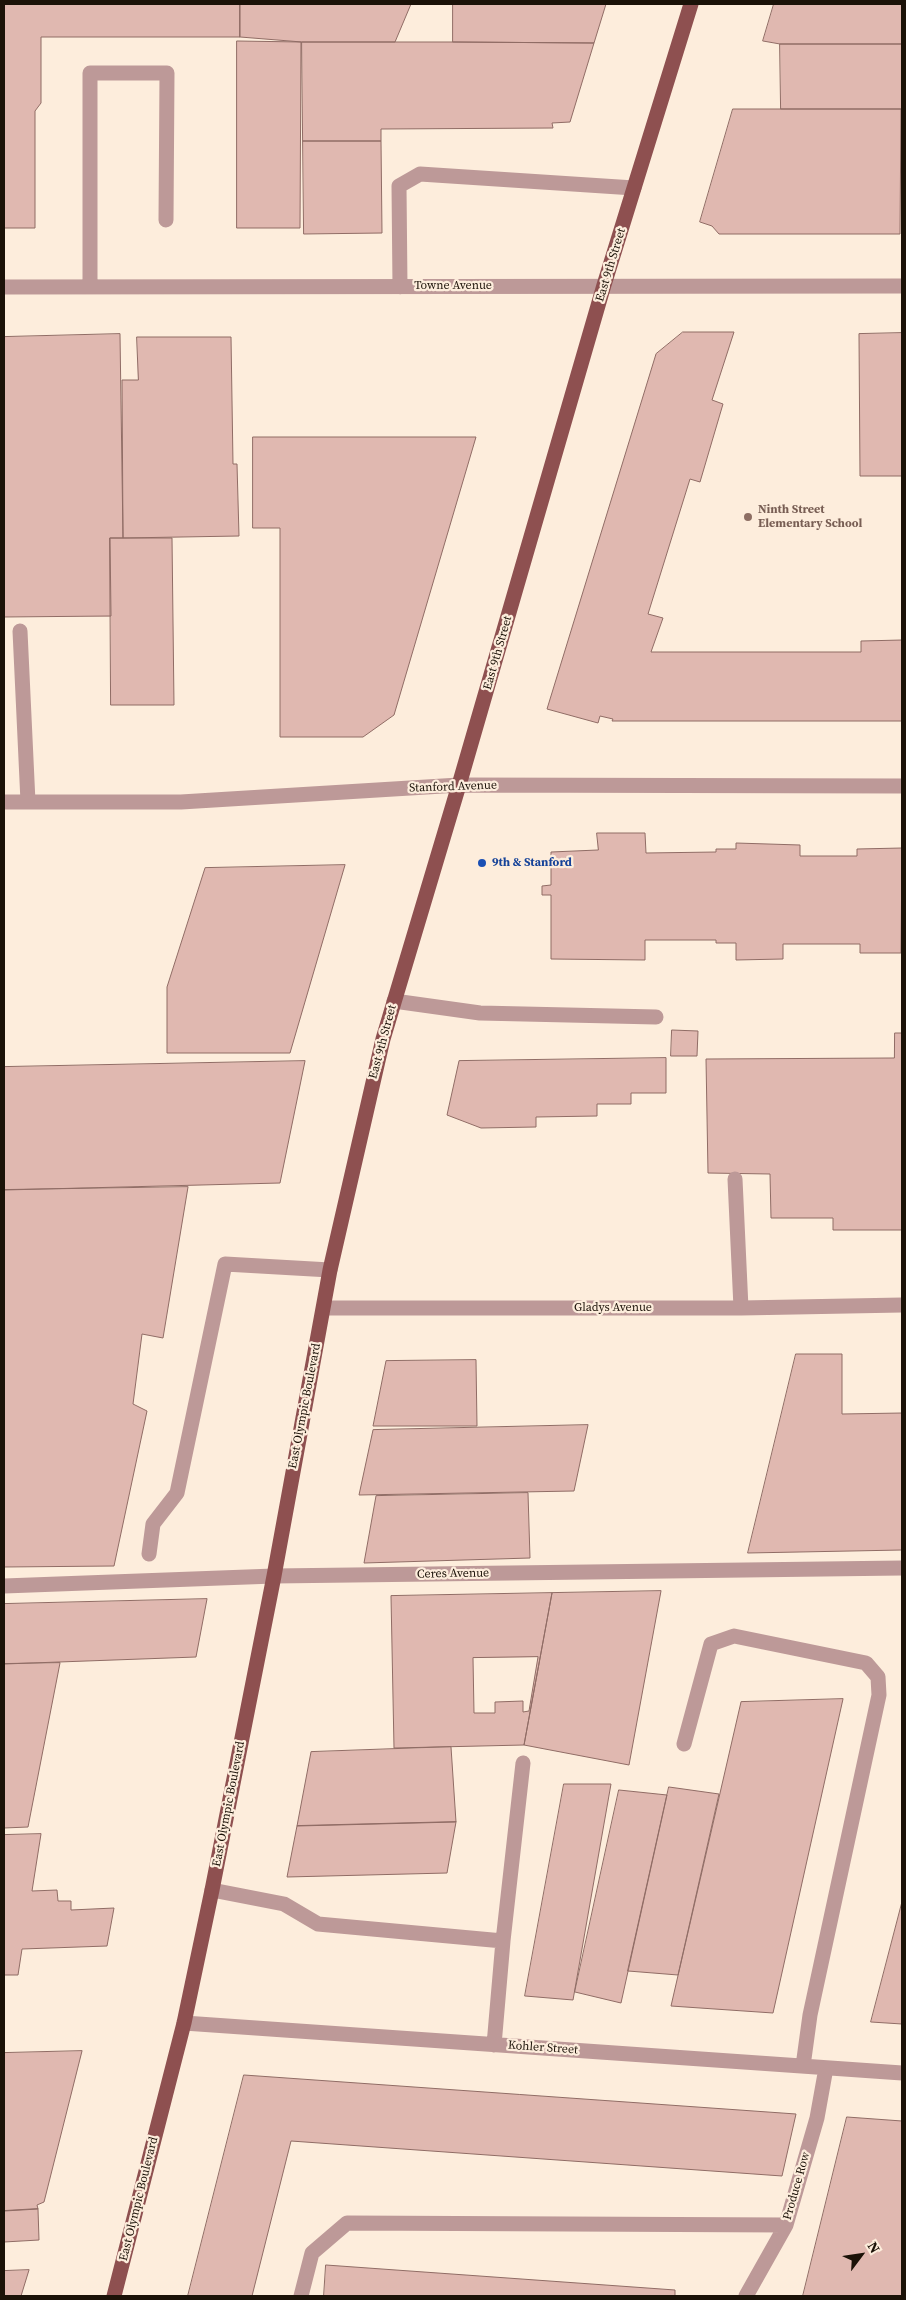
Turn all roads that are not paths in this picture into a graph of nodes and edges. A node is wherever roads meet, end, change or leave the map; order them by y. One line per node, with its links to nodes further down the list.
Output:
1 (690, 4): 2 (main road, East 9th Street)
2 (634, 188): 4 (street); 5 (main road, East 9th Street)
3 (166, 220): 8 (street)
4 (400, 286): 5 (street, Towne Avenue); 8 (street, Towne Avenue)
5 (604, 286): 6 (street, Towne Avenue); 10 (main road, East 9th Street)
6 (902, 286)
7 (4, 287): 8 (street, Towne Avenue)
8 (90, 287)
9 (20, 631): 13 (street)
10 (459, 786): 11 (street, Stanford Avenue); 13 (street, Stanford Avenue); 14 (main road, East 9th Street)
11 (902, 786)
12 (4, 802): 13 (street, Stanford Avenue)
13 (28, 802)
14 (394, 1001): 15 (street); 17 (main road, East 9th Street)
15 (656, 1017)
16 (735, 1179): 20 (street)
17 (330, 1270): 19 (main road, East 9th Street); 21 (street)
18 (902, 1305): 20 (street, Gladys Avenue)
19 (324, 1308): 20 (street, Gladys Avenue); 23 (main road, East Olympic Boulevard)
20 (741, 1308)
21 (149, 1554)
22 (902, 1568): 23 (street, Ceres Avenue)
23 (274, 1576): 24 (street, Ceres Avenue); 27 (main road, East Olympic Boulevard)
24 (4, 1586)
25 (684, 1744): 31 (street)
26 (523, 1763): 28 (street)
27 (212, 1890): 28 (street); 29 (main road, East Olympic Boulevard)
28 (503, 1941): 30 (street)
29 (184, 2023): 30 (street, Kohler Street); 35 (main road, East Olympic Boulevard)
30 (494, 2045): 31 (street, Kohler Street)
31 (803, 2066): 32 (street, Kohler Street)
32 (826, 2068): 33 (street, Kohler Street); 34 (street, Produce Row)
33 (902, 2073)
34 (786, 2225): 36 (street); 37 (street, Produce Row)
35 (114, 2296)
36 (301, 2296)
37 (746, 2296)

